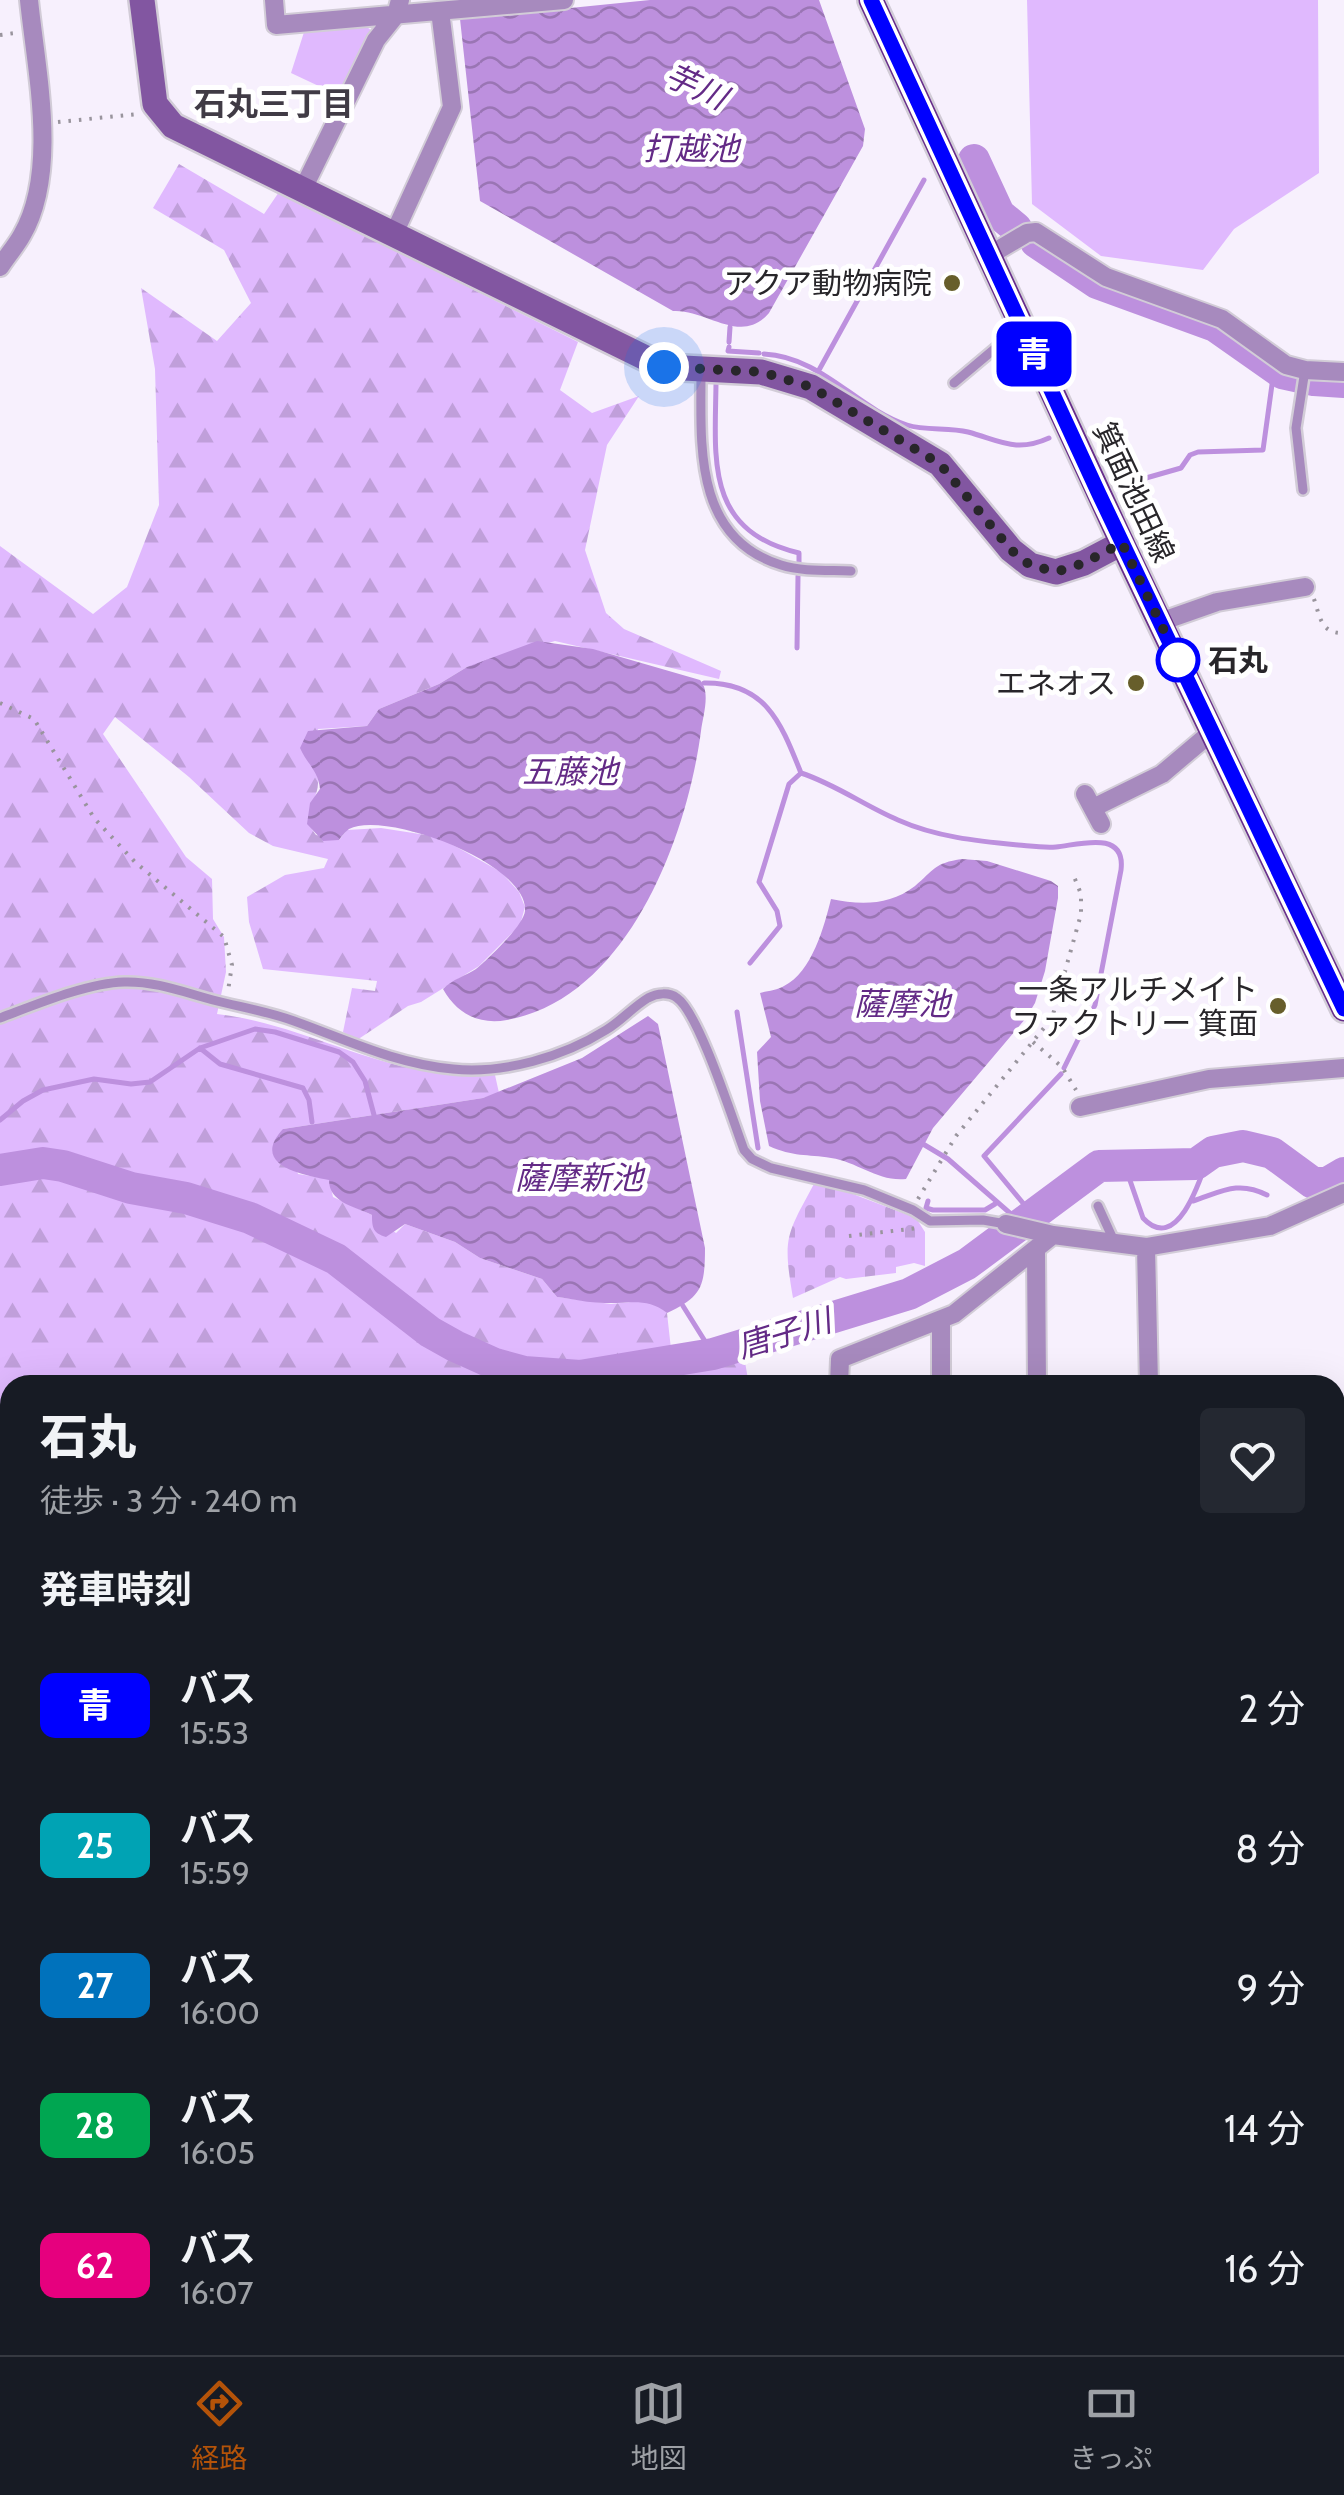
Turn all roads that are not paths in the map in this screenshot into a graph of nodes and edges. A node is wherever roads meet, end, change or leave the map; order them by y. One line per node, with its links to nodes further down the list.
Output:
1 (29, 0): 11 (street)
2 (142, 0): 8 (street)
3 (274, 0): 6 (street)
4 (871, 0): 10 (main road, 箕面池田線)
5 (552, 1): 7 (street)
6 (398, 7): 7 (street); 8 (street)
7 (440, 11): 9 (street)
8 (302, 191): 9 (street)
9 (393, 236): 13 (street)
10 (988, 256): 12 (main road, 箕面池田線); 15 (street)
11 (0, 267)
12 (1024, 334): 16 (lane); 18 (main road, 箕面池田線)
13 (701, 369): 18 (street); 19 (lane)
14 (1344, 372): 15 (street)
15 (1304, 377): 17 (lane)
16 (954, 383)
17 (1303, 490)
18 (1122, 543): 21 (main road, 箕面池田線)
19 (852, 571)
20 (1305, 588): 21 (street)
21 (1160, 622): 22 (main road, 箕面池田線)
22 (1213, 731): 23 (street); 24 (main road, 箕面池田線)
23 (1093, 809)
24 (1344, 1008)
25 (0, 1018): 30 (lane)
26 (1344, 1068): 27 (street)
27 (1083, 1106)
28 (1344, 1192): 33 (street)
29 (1098, 1206): 32 (lane)
30 (1015, 1226): 31 (street)
31 (1053, 1235): 32 (street); 34 (street)
32 (1115, 1244): 33 (street)
33 (1146, 1246): 39 (street)
34 (1036, 1251): 35 (street); 38 (street)
35 (941, 1320): 36 (street); 37 (street)
36 (839, 1375)
37 (941, 1375)
38 (1038, 1375)
39 (1149, 1375)

